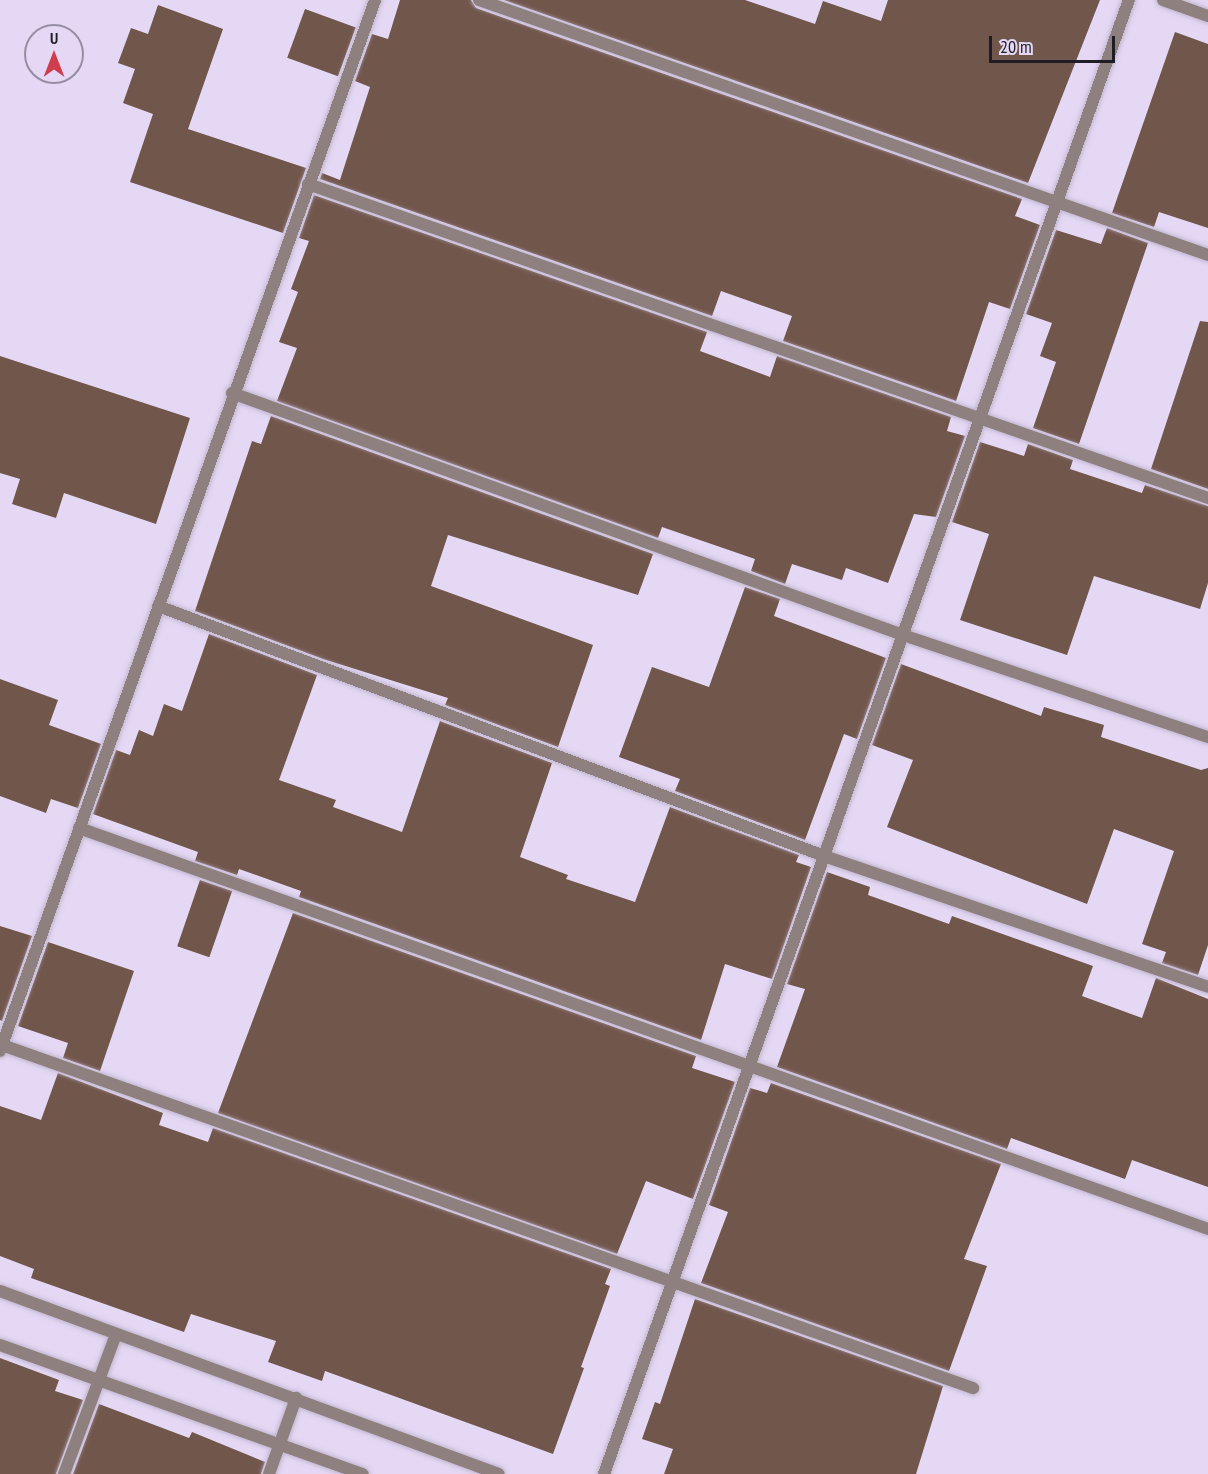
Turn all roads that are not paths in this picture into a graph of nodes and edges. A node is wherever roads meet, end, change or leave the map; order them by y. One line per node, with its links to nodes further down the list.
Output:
1 (375, 0): 6 (street)
2 (478, 0): 7 (street)
3 (1129, 0): 7 (street)
4 (1163, 0): 5 (street)
5 (1208, 16)
6 (308, 184): 9 (street); 10 (street)
7 (1057, 203): 8 (street); 10 (street)
8 (1208, 255)
9 (232, 393): 12 (street); 13 (street)
10 (980, 418): 11 (street); 13 (street)
11 (1208, 498)
12 (158, 606): 15 (street); 16 (street)
13 (903, 635): 14 (street); 16 (street)
14 (1208, 737)
15 (79, 828): 18 (street); 19 (street)
16 (824, 856): 17 (street); 19 (street)
17 (1208, 987)
18 (1, 1048): 21 (street)
19 (750, 1063): 20 (street); 21 (street)
20 (1208, 1229)
21 (673, 1280): 26 (street); 34 (street)
22 (0, 1291): 23 (street)
23 (116, 1334): 25 (street); 27 (street)
24 (0, 1345): 25 (street)
25 (98, 1380): 28 (street); 30 (street)
26 (973, 1388)
27 (296, 1398): 28 (street); 29 (street)
28 (279, 1444): 31 (street); 32 (street)
29 (472, 1469): 33 (street)
30 (64, 1474)
31 (269, 1474)
32 (363, 1474)
33 (499, 1474)
34 (603, 1474)

